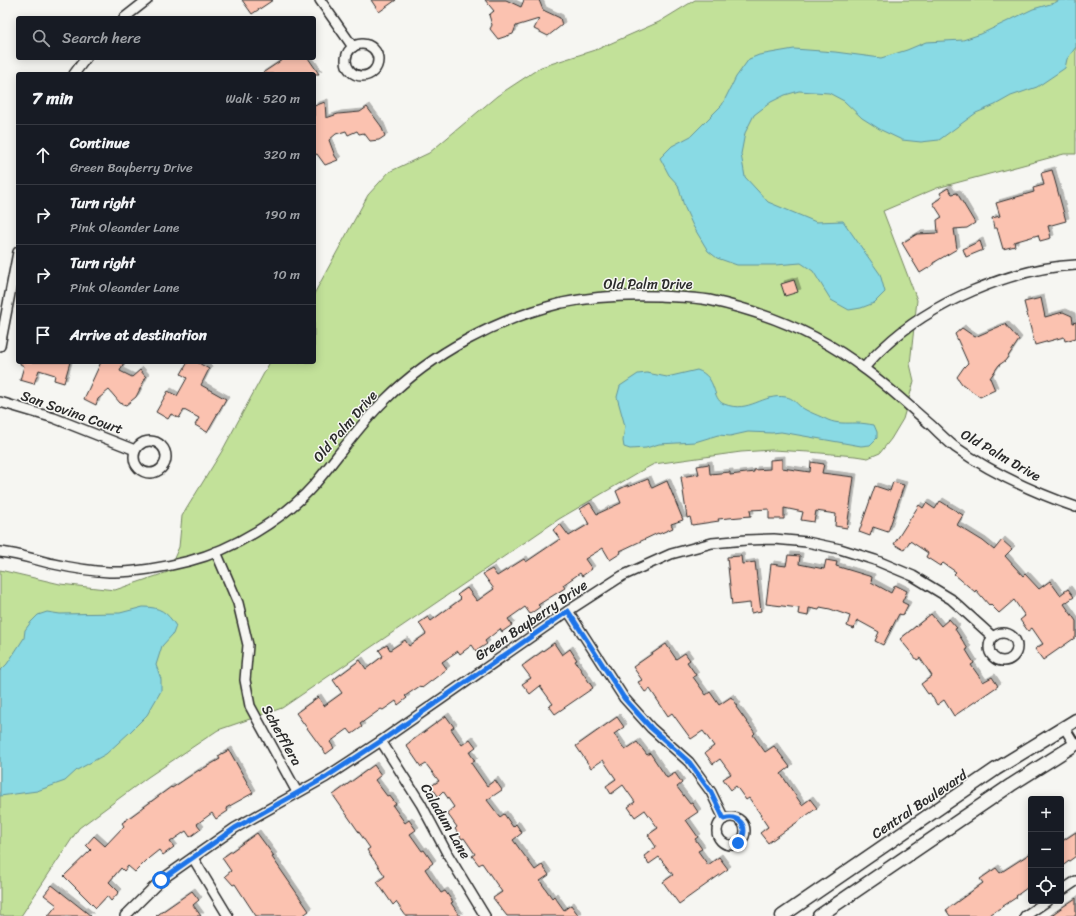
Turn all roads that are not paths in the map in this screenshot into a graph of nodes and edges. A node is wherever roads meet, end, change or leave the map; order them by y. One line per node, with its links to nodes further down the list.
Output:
1 (147, 0): 3 (street)
2 (320, 0): 4 (street)
3 (127, 16)
4 (353, 47)
5 (84, 60): 6 (street)
6 (76, 72)
7 (16, 262): 9 (street)
8 (1076, 265): 10 (street)
9 (0, 346)
10 (864, 368): 13 (street, Old Palm Drive); 16 (street, Old Palm Drive)
11 (0, 402): 12 (street, San Sovina Court)
12 (135, 450)
13 (1076, 507)
14 (0, 545): 17 (street, Old Palm Drive)
15 (0, 552): 17 (street, Old Palm Drive)
16 (216, 552): 17 (street, Old Palm Drive); 24 (street, Schefflera)
17 (14, 553)
18 (568, 611): 19 (street, Green Bayberry Drive); 22 (street, Green Bayberry Drive); 25 (street)
19 (992, 637)
20 (1076, 720): 21 (street, Central Boulevard)
21 (1064, 727): 23 (street); 33 (street, Central Boulevard)
22 (381, 741): 24 (street, Green Bayberry Drive); 32 (street, Caladum Lane)
23 (1075, 744): 34 (street)
24 (298, 792): 26 (street, Green Bayberry Drive)
25 (724, 819)
26 (193, 858): 30 (street, Green Bayberry Drive); 31 (street)
27 (1076, 881): 28 (street)
28 (1064, 889)
29 (1043, 904): 35 (street)
30 (126, 916)
31 (228, 916)
32 (485, 916)
33 (782, 916)
34 (819, 916)
35 (1025, 916)

